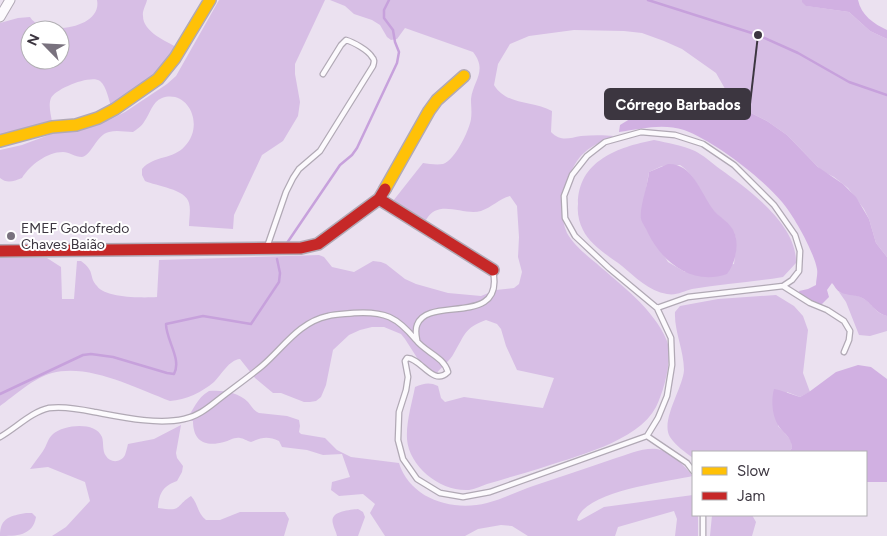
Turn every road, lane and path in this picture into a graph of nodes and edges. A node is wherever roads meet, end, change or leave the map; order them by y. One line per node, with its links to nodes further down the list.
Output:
1 (10, 0): 3 (street)
2 (210, 0): 6 (street)
3 (0, 17)
4 (323, 74): 8 (lane)
5 (464, 76): 7 (street)
6 (0, 141)
7 (379, 199): 8 (street); 10 (street)
8 (266, 248): 9 (street)
9 (0, 251)
10 (493, 270): 13 (lane)
11 (783, 286): 12 (lane); 12 (lane); 14 (lane)
12 (657, 308): 15 (lane)
13 (417, 342): 15 (lane); 16 (lane)
14 (844, 352)
15 (647, 436): 17 (lane)
16 (0, 437)
17 (692, 469)
18 (703, 516): 19 (lane)
19 (703, 536)

